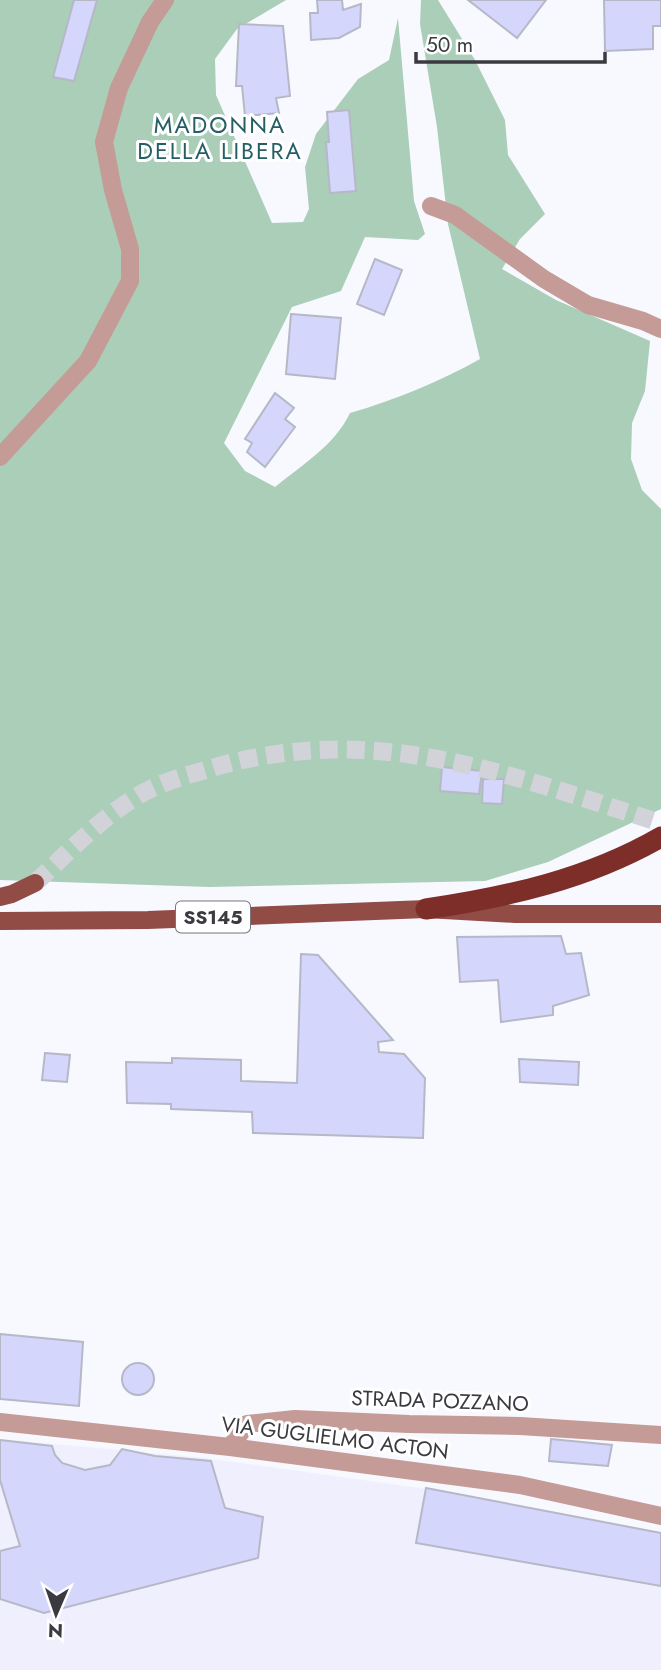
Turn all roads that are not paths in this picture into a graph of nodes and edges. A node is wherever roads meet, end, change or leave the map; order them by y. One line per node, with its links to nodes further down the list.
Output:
1 (165, 0): 4 (street)
2 (431, 206): 3 (street)
3 (661, 329)
4 (0, 457)
5 (661, 837): 8 (highway)
6 (35, 883): 7 (main road)
7 (0, 897)
8 (426, 909): 9 (main road, SS145); 10 (main road, SS145)
9 (661, 915)
10 (0, 921)
11 (0, 1422): 13 (street, VIA GUGLIELMO ACTON)
12 (661, 1435): 13 (street, STRADA POZZANO)
13 (230, 1447): 14 (street, VIA GUGLIELMO ACTON)
14 (661, 1516)

